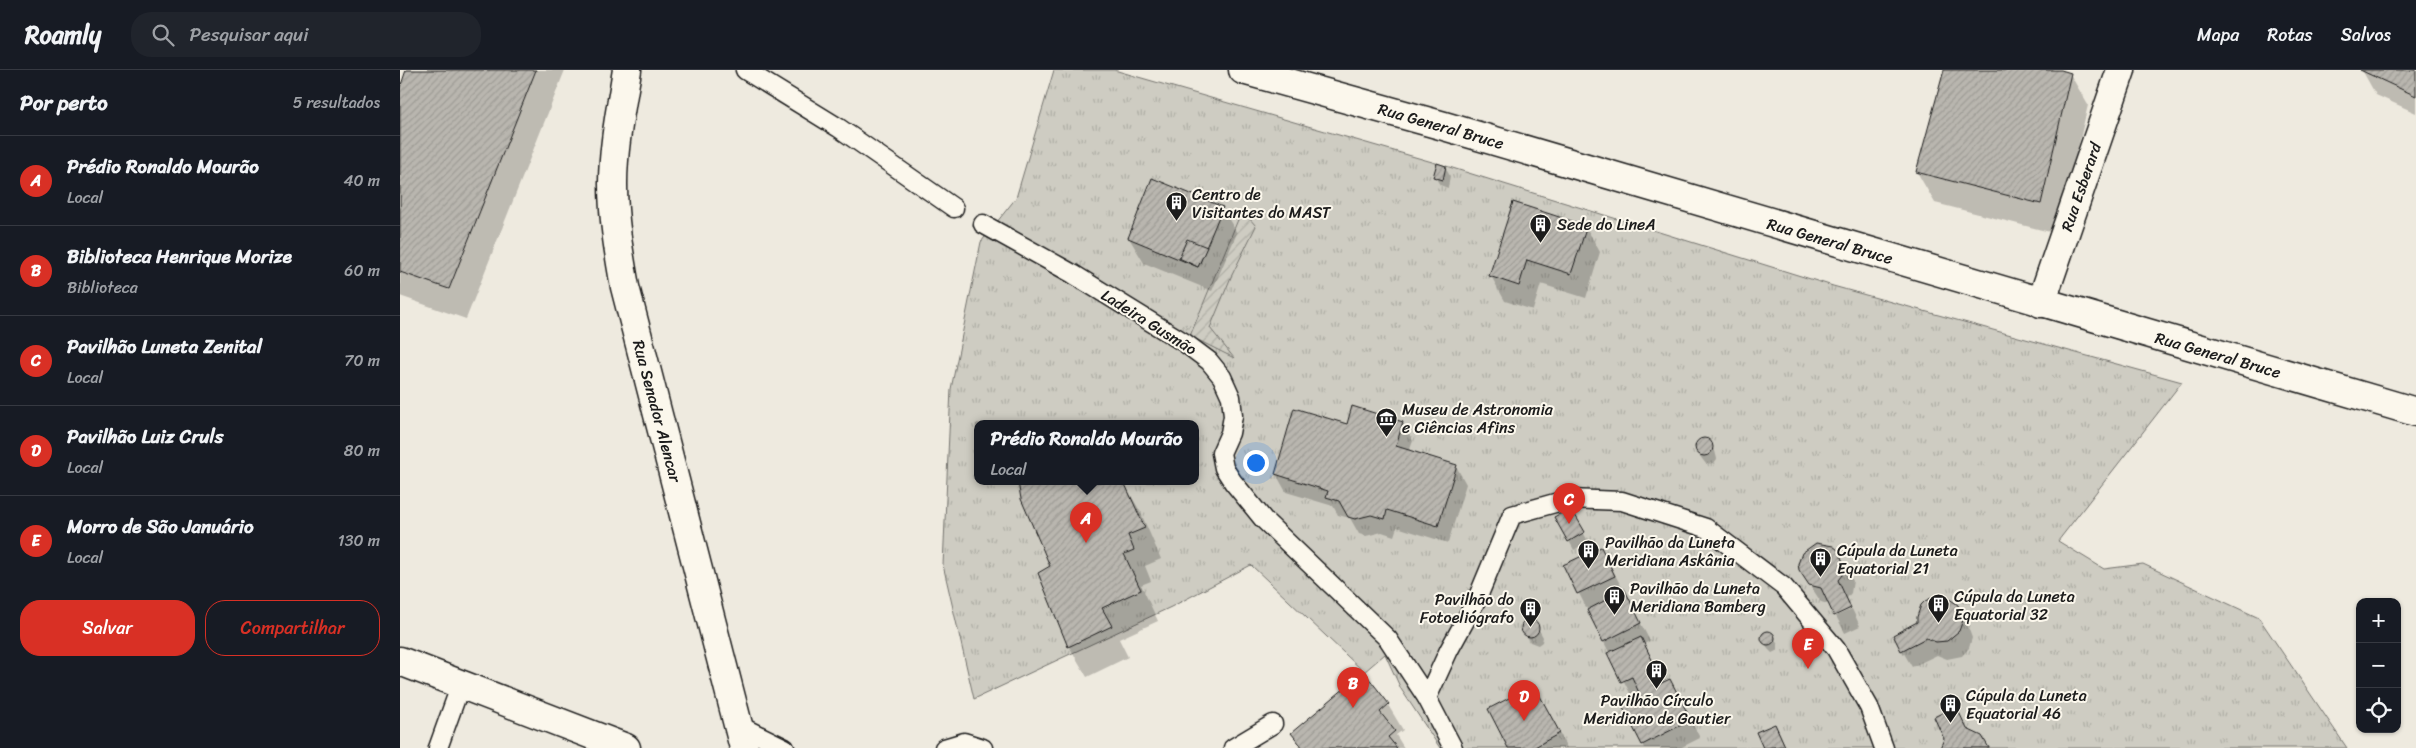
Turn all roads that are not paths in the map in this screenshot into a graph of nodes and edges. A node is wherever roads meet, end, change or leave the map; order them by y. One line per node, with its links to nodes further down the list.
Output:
1 (627, 70): 13 (street, Rua Senador Alencar)
2 (745, 70): 5 (lane)
3 (1243, 70): 7 (street, Rua General Bruce)
4 (2121, 70): 7 (street, Rua Esberard)
5 (954, 208)
6 (983, 224): 11 (lane, Ladeira Gusmão)
7 (2041, 303): 8 (street, Rua General Bruce)
8 (2416, 412)
9 (400, 661): 10 (street)
10 (461, 684): 14 (lane); 15 (street)
11 (1428, 698): 20 (lane, Ladeira Gusmão); 21 (lane)
12 (1273, 724): 19 (lane)
13 (741, 736): 16 (lane)
14 (438, 748)
15 (626, 748)
16 (785, 748)
17 (944, 748): 18 (lane)
18 (983, 748)
19 (1233, 748)
20 (1453, 748)
21 (1884, 748)

